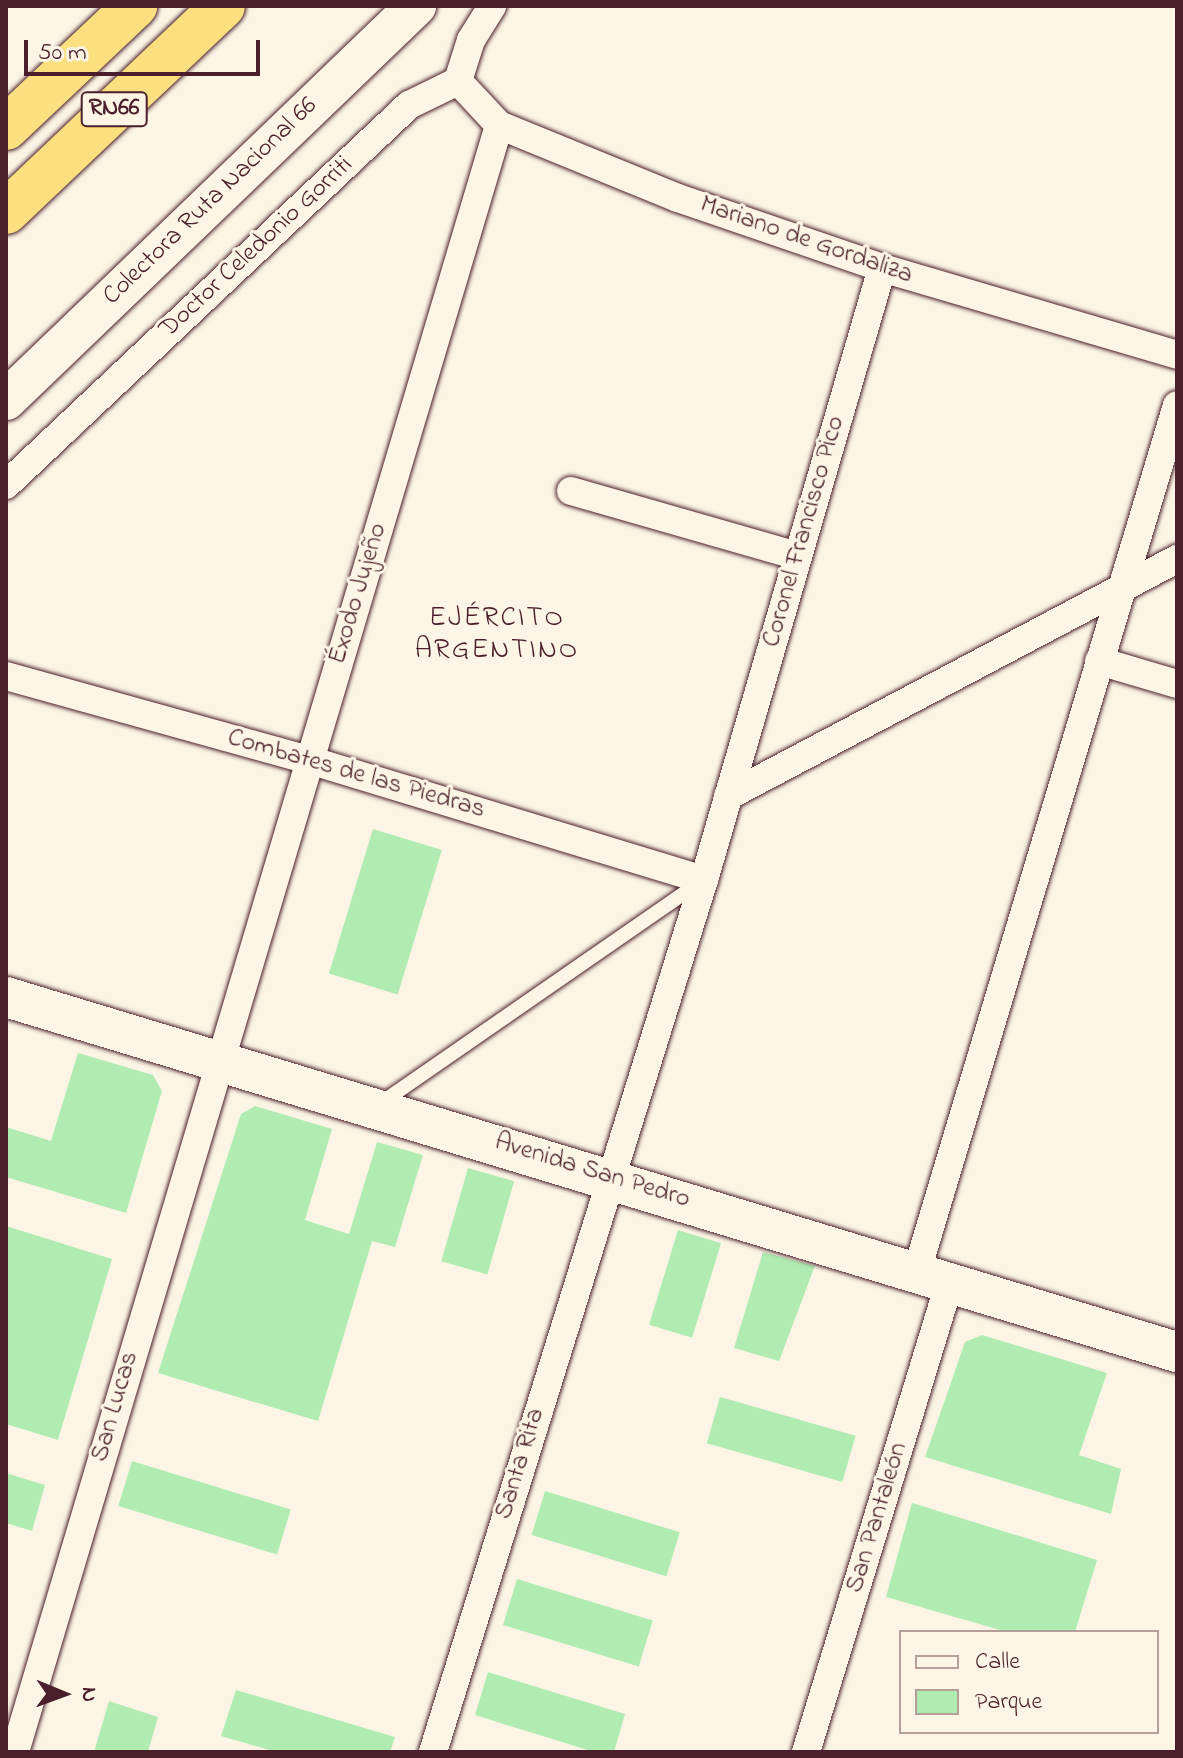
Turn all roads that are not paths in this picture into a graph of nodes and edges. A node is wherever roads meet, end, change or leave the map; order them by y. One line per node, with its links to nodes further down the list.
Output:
1 (135, 6): 7 (highway, RN66)
2 (223, 6): 8 (highway, RN66)
3 (416, 6): 11 (street, Colectora Ruta Nacional 66)
4 (492, 6): 5 (street)
5 (458, 81): 6 (street, Mariano de Gordaliza); 13 (street, Doctor Celedonio Gorriti)
6 (499, 125): 9 (street, Mariano de Gordaliza); 21 (street, Éxodo Jujeño)
7 (6, 128)
8 (6, 212)
9 (882, 268): 10 (street, Mariano de Gordaliza); 15 (street, Coronel Francisco Pico)
10 (1177, 355)
11 (6, 400)
12 (1177, 405): 17 (street, San Pantaleón)
13 (6, 485)
14 (571, 491): 15 (street)
15 (797, 556): 22 (street, Coronel Francisco Pico)
16 (1177, 559): 17 (street)
17 (1123, 587): 18 (street, San Pantaleón); 22 (street)
18 (1099, 661): 20 (street); 28 (street, San Pantaleón)
19 (6, 676): 21 (street, Combates de las Piedras)
20 (1177, 684)
21 (309, 760): 23 (street, Combates de las Piedras); 25 (street, Éxodo Jujeño)
22 (728, 796): 23 (street, Coronel Francisco Pico)
23 (704, 880): 26 (lane); 27 (street, Coronel Francisco Pico)
24 (6, 997): 25 (street, Avenida San Pedro)
25 (218, 1063): 26 (street, Avenida San Pedro); 30 (street, San Lucas)
26 (377, 1105): 27 (street, Avenida San Pedro)
27 (609, 1176): 28 (street, Avenida San Pedro); 31 (street, Santa Rita)
28 (932, 1280): 29 (street, Avenida San Pedro); 32 (street, San Pantaleón)
29 (1177, 1352)
30 (15, 1752)
31 (433, 1752)
32 (806, 1752)

